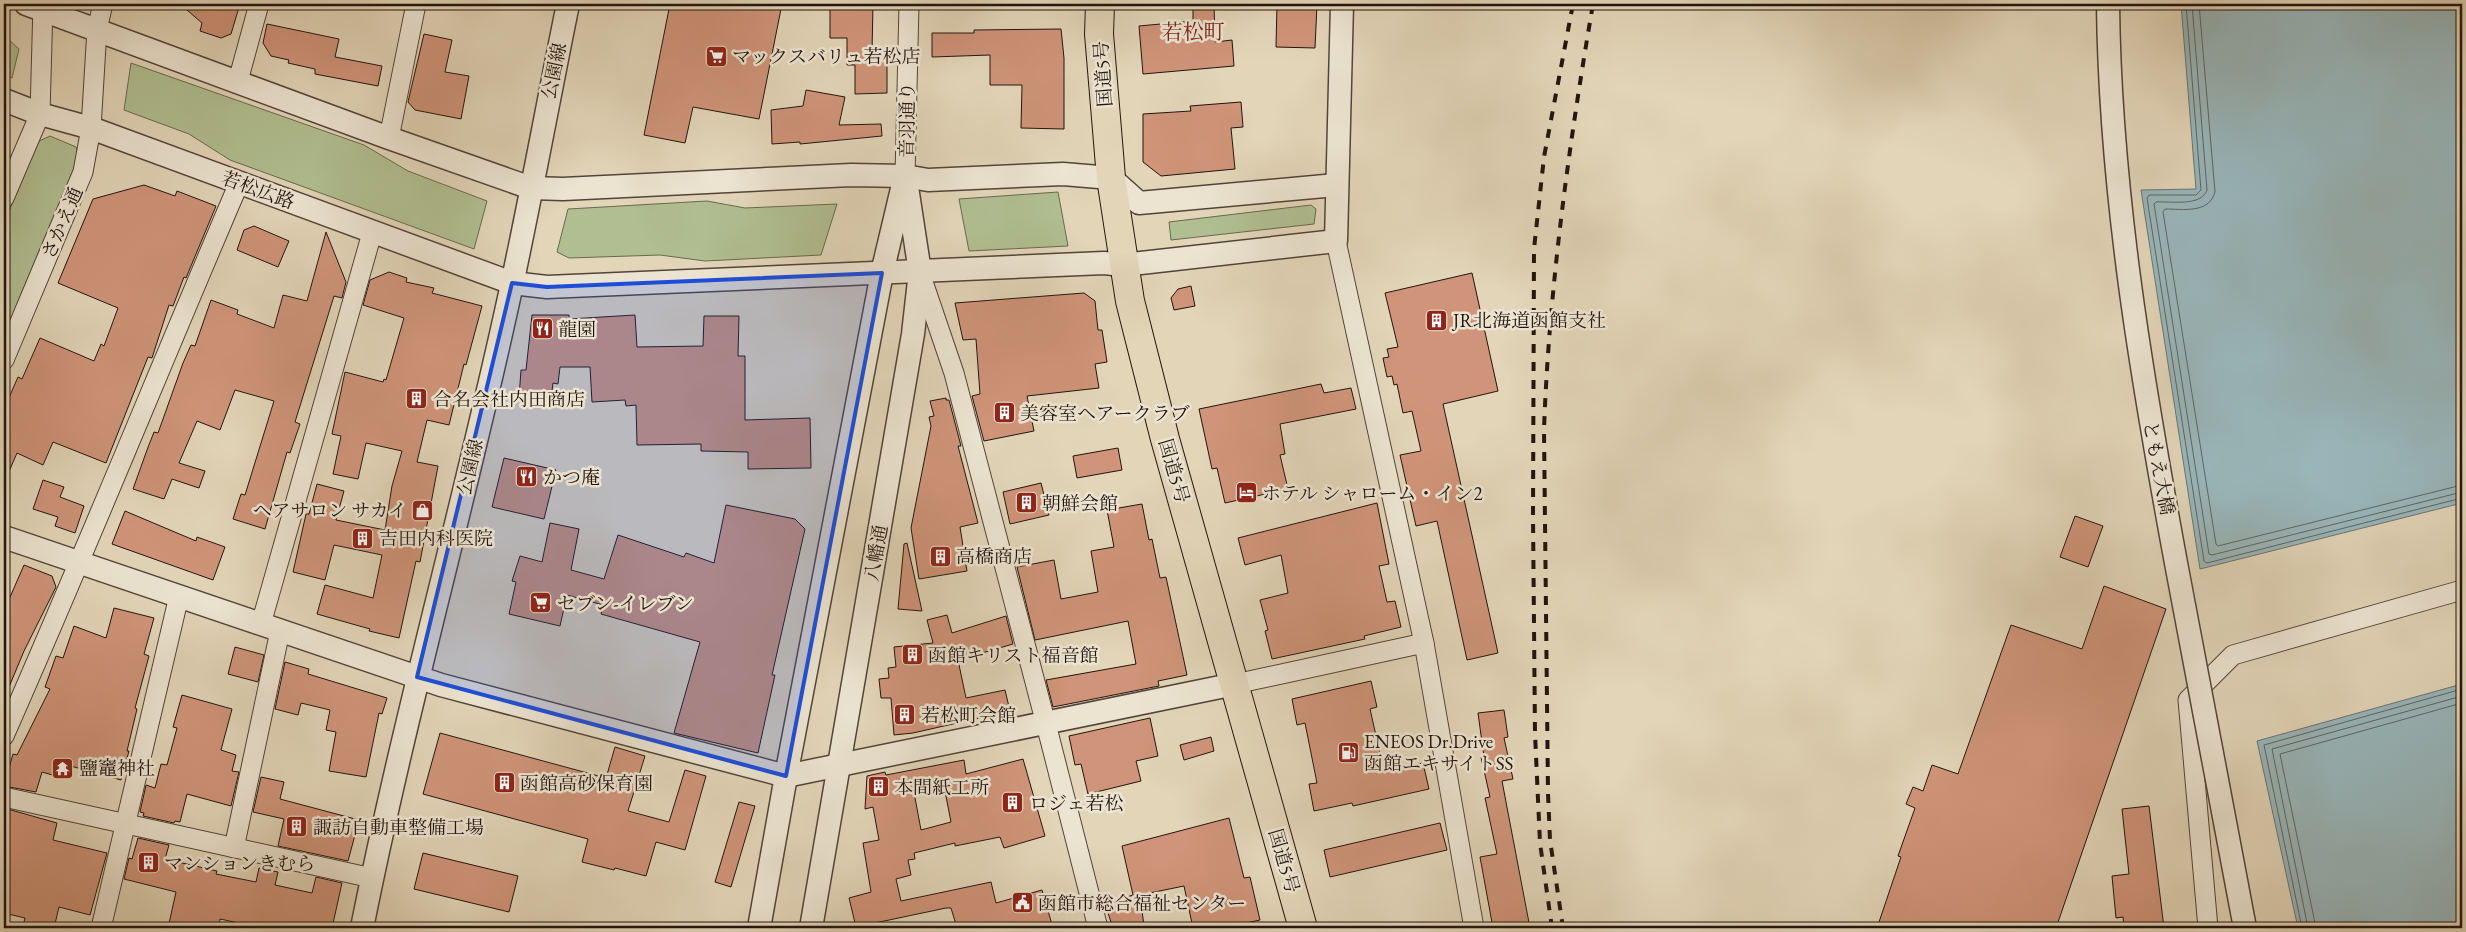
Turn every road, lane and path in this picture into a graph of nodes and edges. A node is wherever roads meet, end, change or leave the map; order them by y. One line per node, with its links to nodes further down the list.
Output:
1 (102, 4): 10 (street, さかえ通)
2 (259, 4): 11 (street)
3 (416, 4): 15 (street)
4 (568, 4): 20 (street, 公園線)
5 (909, 4): 16 (street, 音羽通り)
6 (1100, 4): 17 (highway, 国道5号)
7 (1342, 4): 19 (street)
8 (2108, 4): 53 (street, ともえ大橋, bridge)
9 (37, 6): 10 (street); 13 (street)
10 (97, 29): 11 (street); 14 (street, さかえ通)
11 (238, 82): 15 (street)
12 (4, 100): 13 (street, 若松広路)
13 (40, 114): 14 (street, 若松広路); 21 (street)
14 (91, 128): 18 (street, 若松広路); 28 (street, さかえ通)
15 (389, 138): 20 (street)
16 (905, 176): 17 (street); 20 (street); 25 (street, 八幡通); 26 (street)
17 (1111, 178): 19 (street); 24 (highway, 国道5号)
18 (239, 183): 22 (street, 若松広路); 30 (street)
19 (1336, 185): 23 (street)
20 (531, 188): 27 (street, 公園線)
21 (4, 198)
22 (372, 233): 27 (street, 若松広路); 33 (street)
23 (1336, 241): 24 (street, 若松広路); 34 (street)
24 (1123, 265): 25 (street, 若松広路); 36 (highway, 国道5号)
25 (920, 272): 26 (street, 若松広路); 37 (street); 39 (street, 八幡通)
26 (882, 273): 27 (street, 若松広路); 40 (street)
27 (512, 283): 35 (street, 公園線)
28 (4, 360)
29 (4, 536): 30 (street)
30 (80, 564): 32 (street); 38 (street)
31 (2462, 590): 52 (street)
32 (179, 596): 33 (street); 42 (street)
33 (270, 627): 35 (street); 43 (street)
34 (1424, 643): 36 (street); 51 (street)
35 (417, 677): 40 (street); 44 (street, 公園線)
36 (1235, 684): 37 (street); 50 (highway, 国道5号)
37 (1046, 724): 39 (street); 49 (street)
38 (4, 736)
39 (840, 764): 40 (street); 48 (street, 八幡通)
40 (786, 776): 47 (street)
41 (4, 797): 42 (street)
42 (124, 825): 43 (street); 45 (street)
43 (234, 848): 44 (street)
44 (372, 878): 46 (street, 公園線)
45 (101, 928)
46 (362, 928)
47 (759, 928)
48 (811, 928)
49 (1098, 928)
50 (1303, 928)
51 (1474, 928)
52 (2208, 928)
53 (2245, 928)

